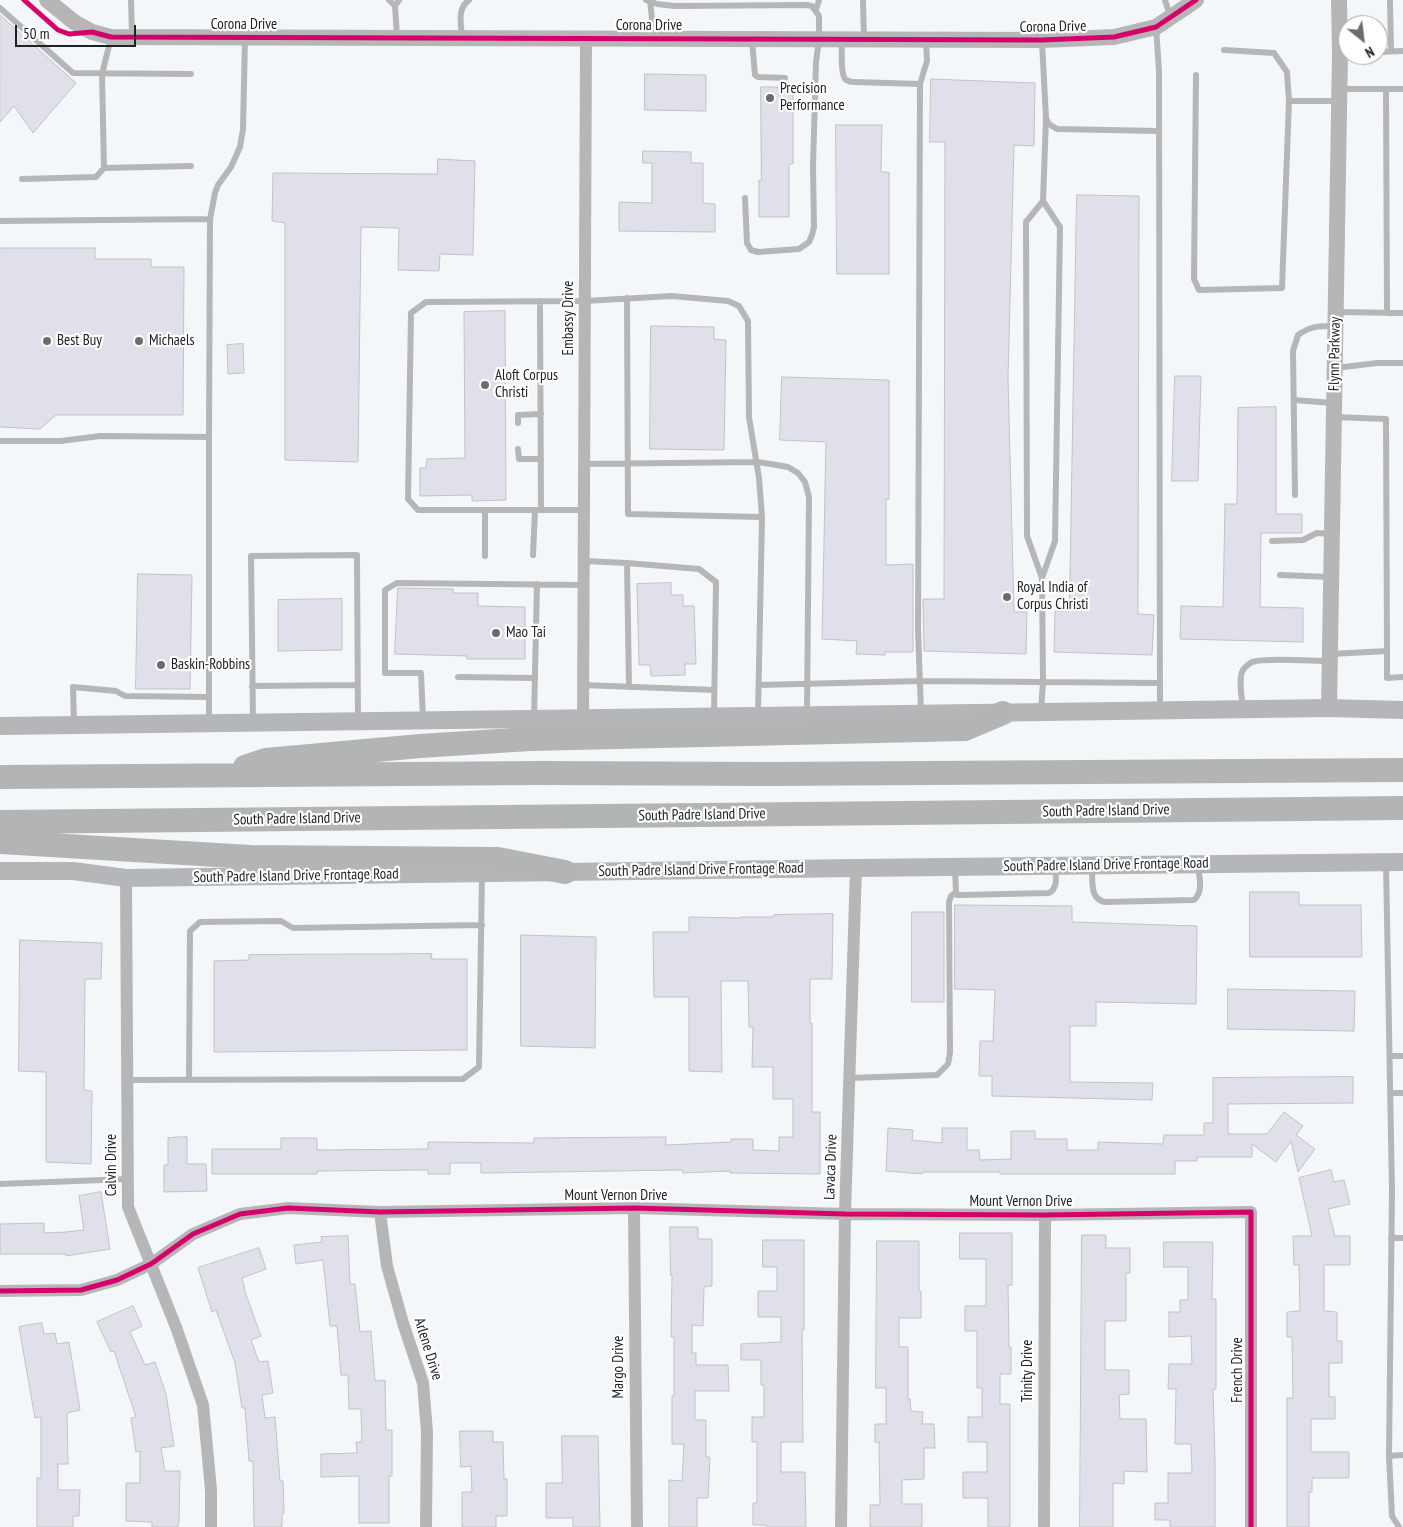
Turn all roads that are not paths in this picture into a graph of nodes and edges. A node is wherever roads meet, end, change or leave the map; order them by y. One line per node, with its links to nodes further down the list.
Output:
1 (47, 0): 18 (street, Corona Drive)
2 (389, 0): 12 (lane)
3 (649, 0): 14 (lane); 24 (lane)
4 (819, 0): 14 (lane)
5 (863, 0): 28 (lane)
6 (1165, 0): 16 (lane)
7 (1196, 0): 16 (street, Corona Drive)
8 (1339, 0): 15 (street, Flynn Parkway)
9 (1390, 0): 33 (lane)
10 (129, 1): 19 (lane)
11 (466, 1): 22 (lane)
12 (397, 3): 21 (lane)
13 (0, 8): 36 (lane)
14 (816, 10): 26 (lane)
15 (1340, 15)
16 (1171, 17): 17 (street, Corona Drive)
17 (1156, 27): 30 (street, Corona Drive); 46 (lane)
18 (111, 37): 19 (street, Corona Drive); 36 (lane)
19 (132, 37): 20 (street, Corona Drive)
20 (245, 38): 21 (street, Corona Drive); 52 (lane)
21 (398, 38): 22 (street, Corona Drive)
22 (462, 38): 23 (street, Corona Drive)
23 (586, 39): 24 (street, Corona Drive); 55 (street, Embassy Drive)
24 (654, 39): 25 (street, Corona Drive)
25 (752, 39): 26 (street, Corona Drive); 39 (lane)
26 (820, 39): 27 (street, Corona Drive); 50 (lane)
27 (842, 40): 28 (street, Corona Drive); 40 (lane)
28 (864, 40): 29 (street, Corona Drive)
29 (926, 40): 30 (street, Corona Drive); 40 (lane)
30 (1042, 40): 45 (lane)
31 (1224, 50): 44 (lane)
32 (1388, 51): 33 (lane)
33 (1391, 51): 34 (lane)
34 (1403, 51)
35 (1343, 65): 43 (street, Flynn Parkway)
36 (102, 74): 37 (lane); 48 (lane)
37 (191, 74)
38 (1196, 75): 44 (lane)
39 (785, 78)
40 (920, 84): 94 (lane)
41 (1386, 89): 42 (lane); 43 (lane); 57 (lane)
42 (1403, 89)
43 (1339, 94): 44 (lane); 59 (street, Flynn Parkway)
44 (1289, 101)
45 (1046, 118): 46 (lane); 51 (lane)
46 (1159, 131): 96 (lane)
47 (191, 166): 48 (lane)
48 (104, 168): 49 (lane)
49 (22, 179)
50 (745, 198)
51 (1043, 201): 86 (lane); 86 (lane)
52 (210, 219): 53 (lane); 66 (lane)
53 (0, 221)
54 (627, 298): 55 (lane); 70 (lane); 72 (lane)
55 (585, 301): 56 (lane); 71 (street, Embassy Drive)
56 (540, 302): 64 (lane); 74 (lane)
57 (1387, 313): 58 (lane); 59 (lane)
58 (1403, 313)
59 (1336, 320): 61 (street, Flynn Parkway); 62 (lane)
60 (1403, 363): 61 (lane)
61 (1335, 368): 63 (street, Flynn Parkway)
62 (1294, 400): 63 (lane); 73 (lane)
63 (1334, 410): 78 (street, Flynn Parkway); 89 (lane)
64 (541, 414): 65 (lane); 69 (lane)
65 (518, 423)
66 (209, 437): 67 (lane); 104 (lane)
67 (0, 441)
68 (518, 449): 69 (lane)
69 (541, 459): 75 (lane)
70 (756, 462): 72 (lane); 77 (lane); 100 (lane)
71 (584, 464): 72 (lane); 76 (street, Embassy Drive)
72 (627, 464): 77 (lane)
73 (1295, 495)
74 (485, 510): 75 (lane); 80 (lane)
75 (538, 510): 76 (lane); 81 (lane)
76 (584, 510): 82 (street, Embassy Drive)
77 (762, 517): 99 (lane)
78 (1332, 534): 79 (lane); 85 (street, Flynn Parkway)
79 (1272, 541)
80 (485, 556)
81 (533, 556)
82 (584, 561): 83 (lane); 88 (street, Embassy Drive)
83 (627, 563): 102 (lane); 103 (lane)
84 (1280, 575): 85 (lane)
85 (1331, 577): 90 (street, Flynn Parkway)
86 (1042, 578): 95 (lane)
87 (537, 584): 88 (lane); 93 (lane); 117 (lane)
88 (584, 585): 98 (street, Embassy Drive)
89 (1387, 652): 90 (lane); 92 (lane)
90 (1330, 658): 105 (street, Flynn Parkway); 106 (lane)
91 (458, 676): 93 (lane)
92 (1403, 677)
93 (535, 678): 116 (lane)
94 (920, 681): 95 (lane); 100 (lane); 111 (lane)
95 (1043, 682): 96 (lane); 109 (lane)
96 (1160, 682): 108 (lane)
97 (357, 685): 101 (lane); 101 (lane); 118 (lane)
98 (583, 685): 102 (lane); 115 (street, Embassy Drive)
99 (759, 685): 100 (lane); 114 (lane)
100 (808, 685): 112 (lane)
101 (252, 686): 119 (lane)
102 (629, 687): 103 (lane)
103 (714, 690): 113 (lane)
104 (209, 697): 120 (lane); 121 (lane)
105 (1329, 708): 106 (main road); 107 (main road)
106 (1243, 710): 108 (main road)
107 (1403, 710)
108 (1160, 711): 109 (main road)
109 (1041, 712): 110 (main road)
110 (1003, 713): 111 (main road); 124 (highway)
111 (921, 714): 112 (main road)
112 (807, 715): 114 (main road)
113 (714, 716): 114 (main road); 115 (main road)
114 (758, 716)
115 (583, 718): 116 (main road)
116 (534, 719): 117 (main road)
117 (423, 721): 118 (main road)
118 (358, 722): 119 (main road)
119 (253, 723): 120 (main road)
120 (209, 724): 121 (main road)
121 (74, 725): 122 (main road)
122 (0, 726)
123 (1403, 770): 124 (highway)
124 (219, 776): 125 (highway)
125 (0, 777)
126 (1403, 808): 127 (highway, South Padre Island Drive)
127 (0, 822)
128 (0, 842): 136 (highway)
129 (1395, 862): 130 (main road, South Padre Island Drive Frontage Road); 141 (lane)
130 (1198, 864): 132 (main road, South Padre Island Drive Frontage Road); 132 (lane)
131 (1055, 866): 132 (main road, South Padre Island Drive Frontage Road); 133 (main road, South Padre Island Drive Frontage Road); 139 (lane)
132 (1092, 866)
133 (955, 867): 134 (main road, South Padre Island Drive Frontage Road); 139 (lane)
134 (856, 868): 136 (main road, South Padre Island Drive Frontage Road); 143 (street, Lavaca Drive)
135 (0, 871): 138 (main road, South Padre Island Drive Frontage Road)
136 (565, 872): 137 (main road, South Padre Island Drive Frontage Road)
137 (482, 873): 138 (main road, South Padre Island Drive Frontage Road); 140 (lane)
138 (126, 878): 144 (street, Calvin Drive)
139 (956, 892): 143 (lane)
140 (482, 924): 145 (lane); 145 (lane)
141 (1390, 1056): 142 (lane); 146 (lane)
142 (1403, 1056)
143 (850, 1078): 153 (street, Lavaca Drive)
144 (127, 1080): 145 (lane); 148 (street, Calvin Drive)
145 (188, 1080)
146 (1391, 1093): 147 (lane); 155 (lane)
147 (1403, 1093)
148 (128, 1179): 149 (lane); 157 (street, Calvin Drive)
149 (0, 1184)
150 (634, 1208): 151 (street, Mount Vernon Drive); 153 (street, Mount Vernon Drive); 163 (street, Margo Drive)
151 (380, 1212): 157 (street, Mount Vernon Drive); 162 (street, Arlene Drive)
152 (1251, 1212): 154 (street, Mount Vernon Drive); 166 (street, French Drive)
153 (845, 1214): 154 (street, Mount Vernon Drive); 164 (street, Lavaca Drive)
154 (1045, 1215): 165 (street, Trinity Drive)
155 (1391, 1238): 156 (lane); 160 (lane)
156 (1403, 1238)
157 (151, 1264): 158 (street, Mount Vernon Drive); 161 (street, Calvin Drive)
158 (0, 1292)
159 (1403, 1455): 160 (lane)
160 (1389, 1456): 167 (lane)
161 (211, 1527)
162 (426, 1527)
163 (636, 1527)
164 (841, 1527)
165 (1044, 1527)
166 (1251, 1527)
167 (1398, 1527)

